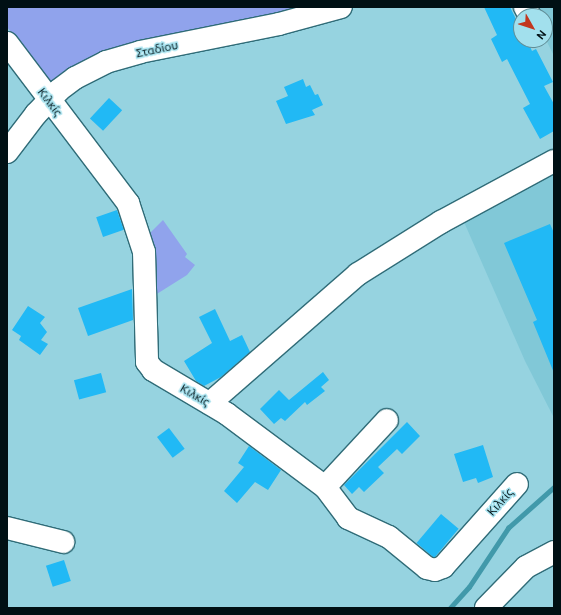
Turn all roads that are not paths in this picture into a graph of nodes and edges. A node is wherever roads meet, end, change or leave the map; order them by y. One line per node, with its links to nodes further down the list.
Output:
1 (341, 7): 3 (street, Σταδίου)
2 (7, 44): 3 (street, Κιλκίς)
3 (48, 101): 4 (street, Σταδίου); 6 (street, Κιλκίς)
4 (7, 152)
5 (554, 161): 6 (street)
6 (210, 403): 9 (street, Κιλκίς)
7 (387, 420): 9 (street)
8 (517, 484): 9 (street, Κιλκίς)
9 (325, 487)
10 (7, 528): 11 (street)
11 (63, 542)
12 (554, 552): 13 (street)
13 (486, 608)

